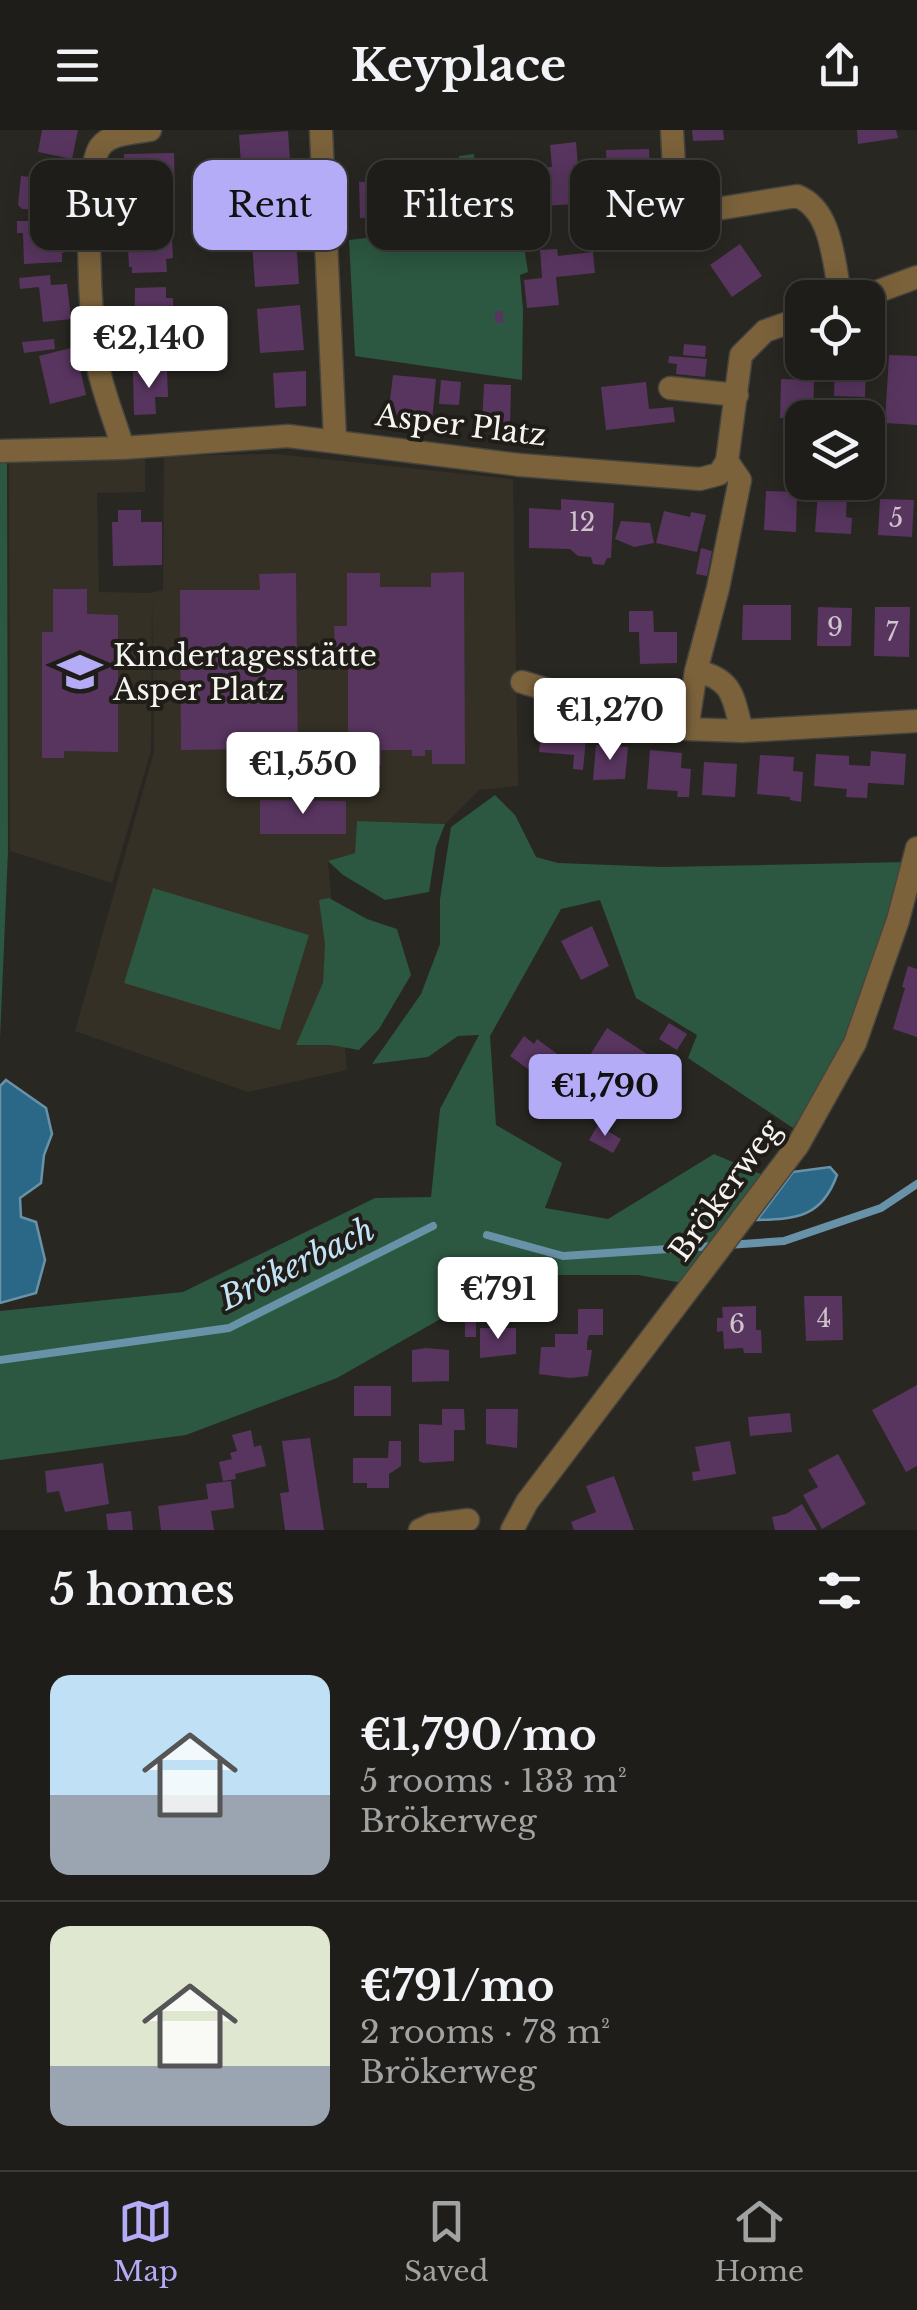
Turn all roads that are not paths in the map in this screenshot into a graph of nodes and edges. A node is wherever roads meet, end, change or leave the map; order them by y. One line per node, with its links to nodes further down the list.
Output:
1 (150, 130): 11 (street)
2 (321, 130): 10 (street)
3 (672, 130): 5 (street)
4 (917, 277): 6 (street)
5 (837, 280)
6 (885, 289)
7 (785, 324): 9 (street)
8 (670, 388): 9 (street)
9 (737, 395): 13 (street)
10 (335, 440): 11 (street, Asper Platz); 13 (street, Asper Platz)
11 (122, 448): 12 (street, Asper Platz)
12 (0, 451)
13 (727, 461): 14 (street)
14 (696, 672): 17 (street); 18 (street)
15 (522, 682): 17 (street)
16 (917, 721): 18 (street)
17 (687, 729): 18 (street)
18 (742, 731)
19 (917, 848): 22 (street, Brökerweg)
20 (468, 1520): 21 (street)
21 (420, 1530)
22 (512, 1530)

